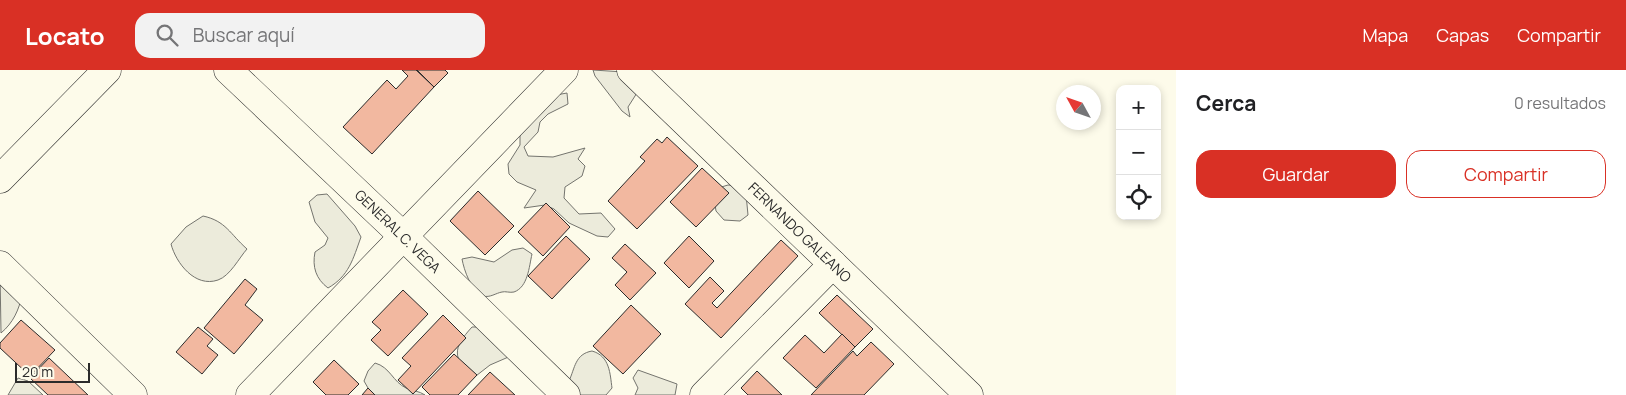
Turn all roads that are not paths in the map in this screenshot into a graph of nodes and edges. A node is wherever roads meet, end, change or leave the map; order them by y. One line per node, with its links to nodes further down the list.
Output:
1 (108, 70): 5 (street)
2 (228, 70): 6 (street, GENERAL C. VEGA)
3 (564, 70): 6 (street)
4 (631, 70): 7 (street, FERNANDO GALEANO)
5 (0, 179)
6 (404, 237): 10 (street); 11 (street, GENERAL C. VEGA)
7 (833, 264): 12 (street); 13 (street, FERNANDO GALEANO)
8 (0, 265): 9 (street)
9 (133, 395)
10 (250, 395)
11 (566, 395)
12 (704, 395)
13 (969, 395)

